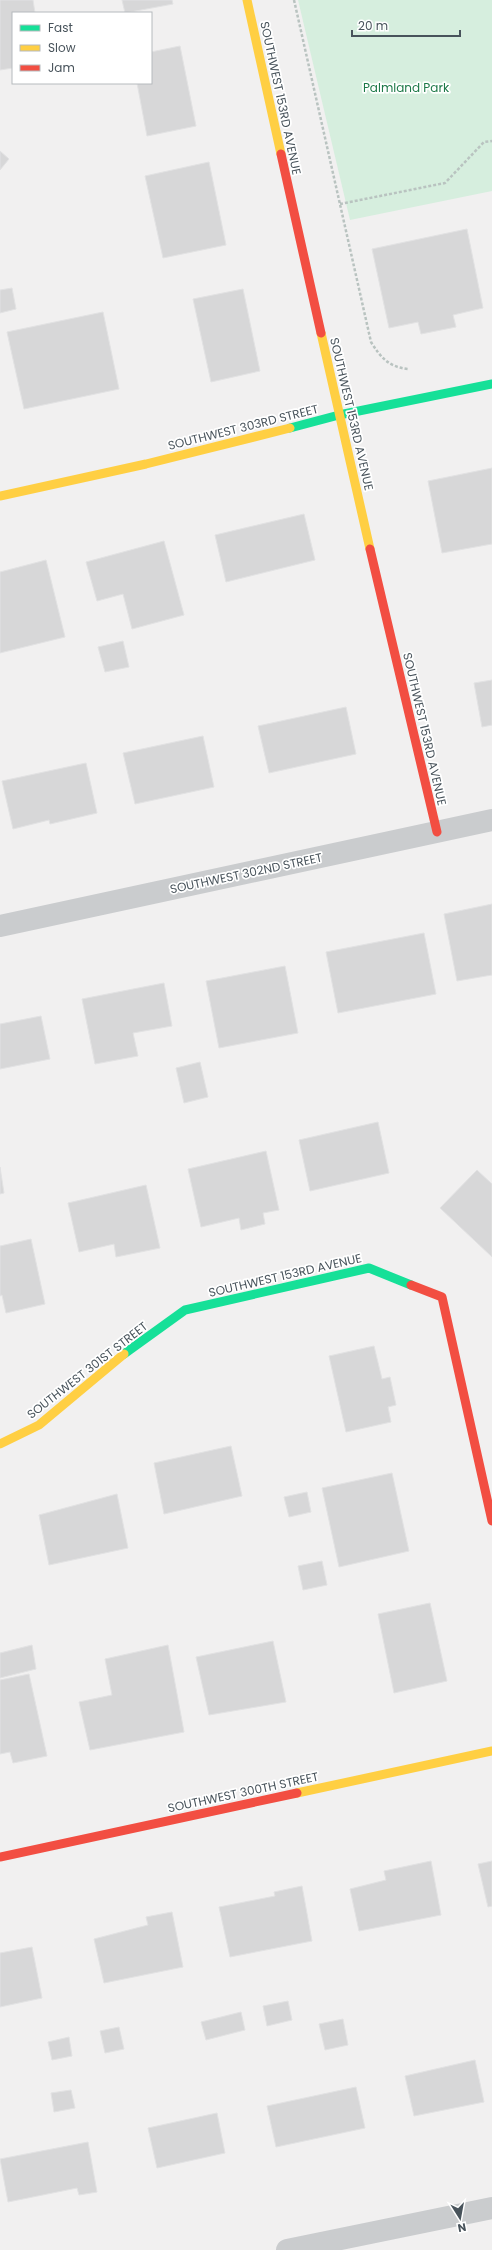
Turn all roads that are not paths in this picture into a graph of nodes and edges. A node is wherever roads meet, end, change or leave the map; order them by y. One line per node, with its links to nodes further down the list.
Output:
1 (247, 0): 3 (street, SOUTHWEST 153RD AVENUE)
2 (492, 384): 3 (street, SOUTHWEST 303RD STREET)
3 (339, 415): 4 (street, SOUTHWEST 303RD STREET); 6 (street, SOUTHWEST 153RD AVENUE)
4 (0, 496)
5 (492, 820): 6 (street, SOUTHWEST 302ND STREET)
6 (437, 832): 7 (street, SOUTHWEST 302ND STREET)
7 (0, 926)
8 (186, 1310): 9 (street, SOUTHWEST 301ST STREET); 10 (street, SOUTHWEST 153RD AVENUE)
9 (0, 1444)
10 (492, 1521)
11 (492, 1751): 12 (street, SOUTHWEST 300TH STREET)
12 (0, 1858)
13 (492, 2208): 14 (street)
14 (287, 2250)

